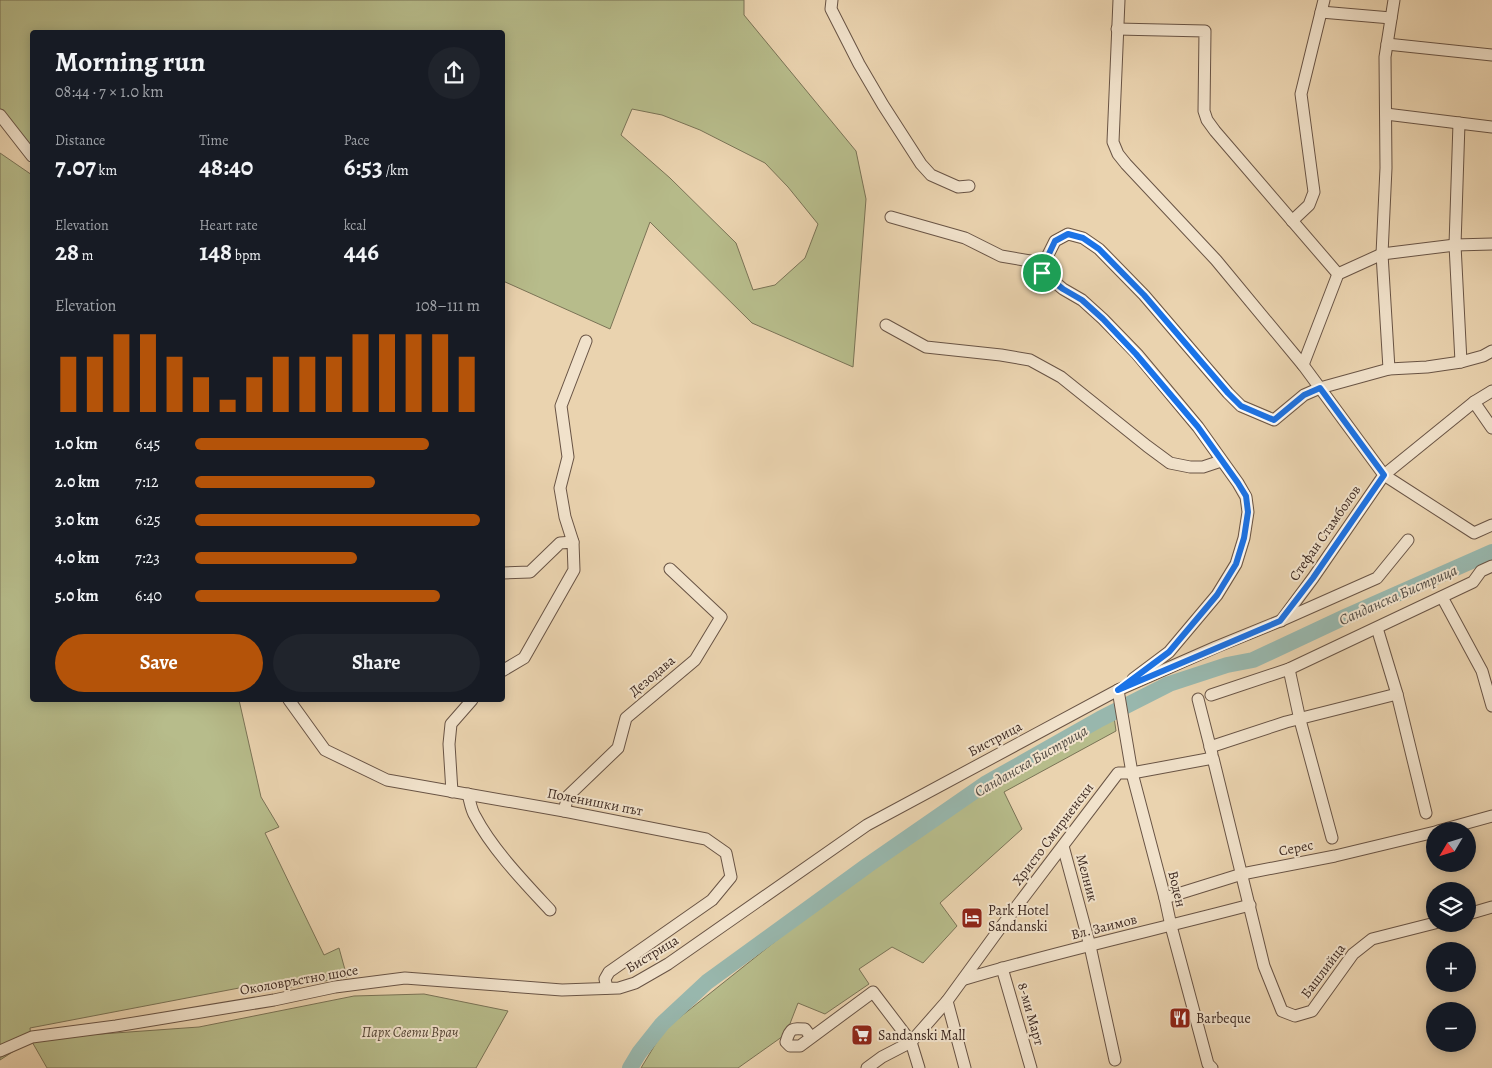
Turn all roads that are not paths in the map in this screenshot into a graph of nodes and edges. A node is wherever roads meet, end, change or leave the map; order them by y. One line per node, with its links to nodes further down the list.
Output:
1 (832, 0): 15 (street)
2 (1119, 0): 7 (street)
3 (1324, 0): 5 (street)
4 (1394, 0): 6 (street)
5 (1321, 12): 6 (street); 17 (street)
6 (1391, 18): 8 (street)
7 (1117, 29): 17 (street); 27 (street)
8 (1387, 44): 9 (street); 10 (street)
9 (1492, 55)
10 (1386, 114): 12 (street); 20 (street)
11 (0, 115): 14 (street)
12 (1460, 123): 13 (street); 19 (street)
13 (1492, 127)
14 (30, 153)
15 (969, 186)
16 (891, 217): 21 (street)
17 (1292, 221): 22 (street)
18 (1492, 244): 19 (street)
19 (1455, 245): 20 (street); 26 (street)
20 (1382, 254): 22 (street); 28 (street)
21 (1042, 273): 29 (street); 33 (street)
22 (1338, 274): 27 (street)
23 (886, 326): 33 (street)
24 (586, 341): 37 (street)
25 (1492, 351): 26 (street)
26 (1461, 362): 28 (street)
27 (1303, 365): 29 (street)
28 (1389, 369): 29 (street)
29 (1320, 388): 34 (street)
30 (1492, 390): 31 (street, Стефан Стамболов)
31 (1474, 402): 32 (street); 34 (street, Стефан Стамболов)
32 (1492, 428)
33 (1221, 460): 48 (street)
34 (1384, 475): 35 (street); 42 (street, Стефан Стамболов)
35 (1492, 525)
36 (1408, 540): 42 (street, Бистрица)
37 (573, 542): 40 (street); 44 (street)
38 (1492, 566): 41 (street)
39 (670, 569): 59 (street, Дезодава)
40 (505, 573)
41 (1442, 597): 43 (street); 46 (street)
42 (1280, 621): 48 (street, Бистрица)
43 (1377, 628): 45 (street); 47 (street)
44 (505, 669)
45 (1289, 669): 49 (street); 54 (street)
46 (1487, 669): 53 (street)
47 (1397, 694): 54 (street); 60 (street)
48 (1118, 695): 56 (street, Воден); 77 (street, Бистрица)
49 (1211, 695)
50 (1198, 699): 55 (street, Башлийца)
51 (290, 702): 57 (street, Поленишки път)
52 (470, 702): 57 (street)
53 (1492, 706)
54 (1300, 720): 55 (street); 64 (street)
55 (1211, 753): 56 (street); 66 (street, Башлийца)
56 (1132, 773): 65 (street, Христо Смирненски); 67 (street, Воден)
57 (452, 792): 58 (street, Поленишки път)
58 (468, 794): 59 (street, Поленишки път); 70 (street)
59 (564, 811): 77 (street, Поленишки път)
60 (1426, 813)
61 (1492, 816): 62 (street, Серес)
62 (1471, 822)
63 (1426, 834): 66 (street, Серес)
64 (1332, 838)
65 (1063, 846): 74 (street, Мелник); 76 (street, Христо Смирненски)
66 (1242, 874): 67 (street, Серес); 68 (street, Башлийца)
67 (1164, 898): 73 (street, Воден)
68 (1250, 905): 72 (street, Башлийца); 73 (street, Вл. Заимов)
69 (1492, 907): 71 (street)
70 (550, 910)
71 (1476, 912)
72 (1426, 925)
73 (1170, 926): 74 (street, Вл. Заимов); 83 (street, Воден)
74 (1090, 946): 75 (street, Вл. Заимов); 82 (street, Мелник)
75 (1002, 968): 76 (street, Вл. Заимов); 87 (street, 8-ми Март)
76 (965, 979): 78 (street, Христо Смирненски)
77 (607, 988): 81 (street, Околовръстно шосе)
78 (947, 1001): 80 (street, Христо Смирненски); 86 (street)
79 (812, 1037): 80 (street)
80 (912, 1042): 84 (street); 85 (street)
81 (0, 1051)
82 (1115, 1060)
83 (1210, 1066)
84 (866, 1068)
85 (919, 1068)
86 (965, 1068)
87 (1032, 1068)

